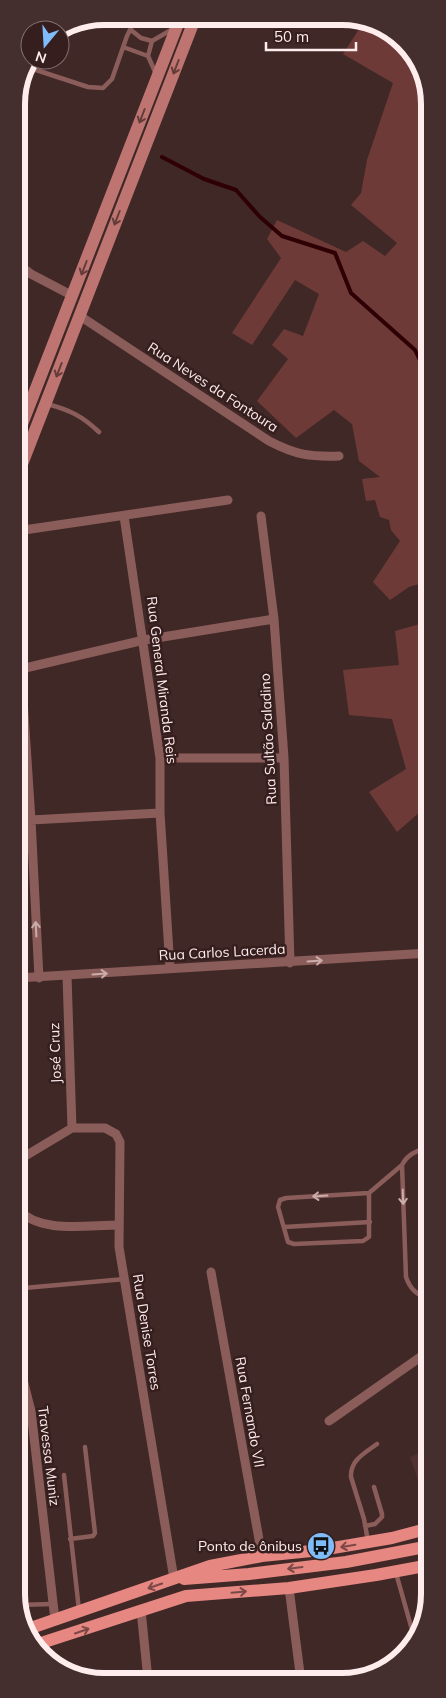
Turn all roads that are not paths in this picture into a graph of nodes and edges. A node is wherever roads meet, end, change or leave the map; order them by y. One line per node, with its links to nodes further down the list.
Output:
1 (133, 25): 5 (lane)
2 (176, 25): 6 (lane)
3 (178, 25): 10 (main road)
4 (192, 25): 13 (main road, one-way to 13)
5 (131, 30): 6 (lane); 7 (lane)
6 (152, 41): 8 (lane)
7 (123, 47): 8 (lane); 9 (lane)
8 (148, 56): 10 (lane)
9 (36, 70)
10 (157, 78): 12 (main road, one-way to 12)
11 (25, 270): 12 (street)
12 (73, 296): 15 (main road)
13 (80, 316): 14 (main road, one-way to 14); 17 (street, Rua Neves da Fontoura)
14 (46, 403): 16 (lane); 18 (main road)
15 (25, 417)
16 (99, 432)
17 (339, 456)
18 (25, 457)
19 (228, 500): 20 (street)
20 (124, 516): 22 (street); 24 (street, Rua General Miranda Reis)
21 (262, 516): 23 (street, Rua Sultão Saladino)
22 (25, 530)
23 (274, 619): 24 (street); 28 (street, Rua Sultão Saladino)
24 (144, 640): 25 (street); 27 (street, Rua General Miranda Reis)
25 (25, 668)
26 (25, 729): 30 (street)
27 (160, 758): 28 (street); 29 (street, Rua General Miranda Reis)
28 (284, 758): 34 (street, Rua Sultão Saladino)
29 (160, 813): 30 (street); 35 (street, Rua General Miranda Reis)
30 (31, 820): 32 (street)
31 (25, 848): 32 (street)
32 (32, 848): 38 (street, one-way to 32)
33 (421, 954): 34 (street, Rua Carlos Lacerda, one-way to 33)
34 (290, 963): 35 (street, Rua Carlos Lacerda)
35 (170, 968): 36 (street, Rua Carlos Lacerda, one-way to 35)
36 (67, 976): 38 (street, Rua Carlos Lacerda); 39 (street, José Cruz)
37 (25, 978): 38 (street, Rua Carlos Lacerda)
38 (39, 978)
39 (72, 1128): 41 (street); 46 (street, Rua Denise Torres)
40 (421, 1149): 42 (lane)
41 (25, 1156)
42 (402, 1165): 43 (lane); 51 (lane, one-way to 51)
43 (369, 1193): 45 (lane); 47 (lane, one-way to 47)
44 (25, 1217): 46 (street)
45 (370, 1222): 47 (lane); 47 (lane)
46 (118, 1225): 49 (street, Rua Denise Torres)
47 (284, 1227)
48 (211, 1272): 64 (street, Rua Fernando VII)
49 (125, 1279): 50 (lane); 67 (street, Rua Denise Torres)
50 (25, 1288)
51 (421, 1296)
52 (421, 1357): 54 (street)
53 (25, 1387): 69 (street, Travessa Muniz)
54 (329, 1420)
55 (377, 1444): 59 (lane)
56 (85, 1447): 61 (lane)
57 (64, 1475): 61 (lane)
58 (374, 1487): 59 (lane)
59 (365, 1526): 62 (lane)
60 (421, 1530): 62 (main road)
61 (70, 1539): 72 (lane)
62 (368, 1542): 64 (main road, one-way to 64)
63 (421, 1548): 67 (main road, one-way to 67)
64 (262, 1556): 67 (main road)
65 (421, 1567): 66 (main road)
66 (396, 1572): 68 (main road); 75 (lane)
67 (174, 1579): 72 (main road, one-way to 72)
68 (289, 1588): 71 (main road, one-way to 68); 78 (street)
69 (53, 1604): 70 (lane); 73 (street, Travessa Muniz)
70 (26, 1605)
71 (140, 1610): 76 (main road, one-way to 71); 77 (street)
72 (79, 1612): 73 (main road)
73 (55, 1620): 74 (main road)
74 (32, 1628)
75 (412, 1630)
76 (42, 1643)
77 (147, 1673)
78 (300, 1673)

